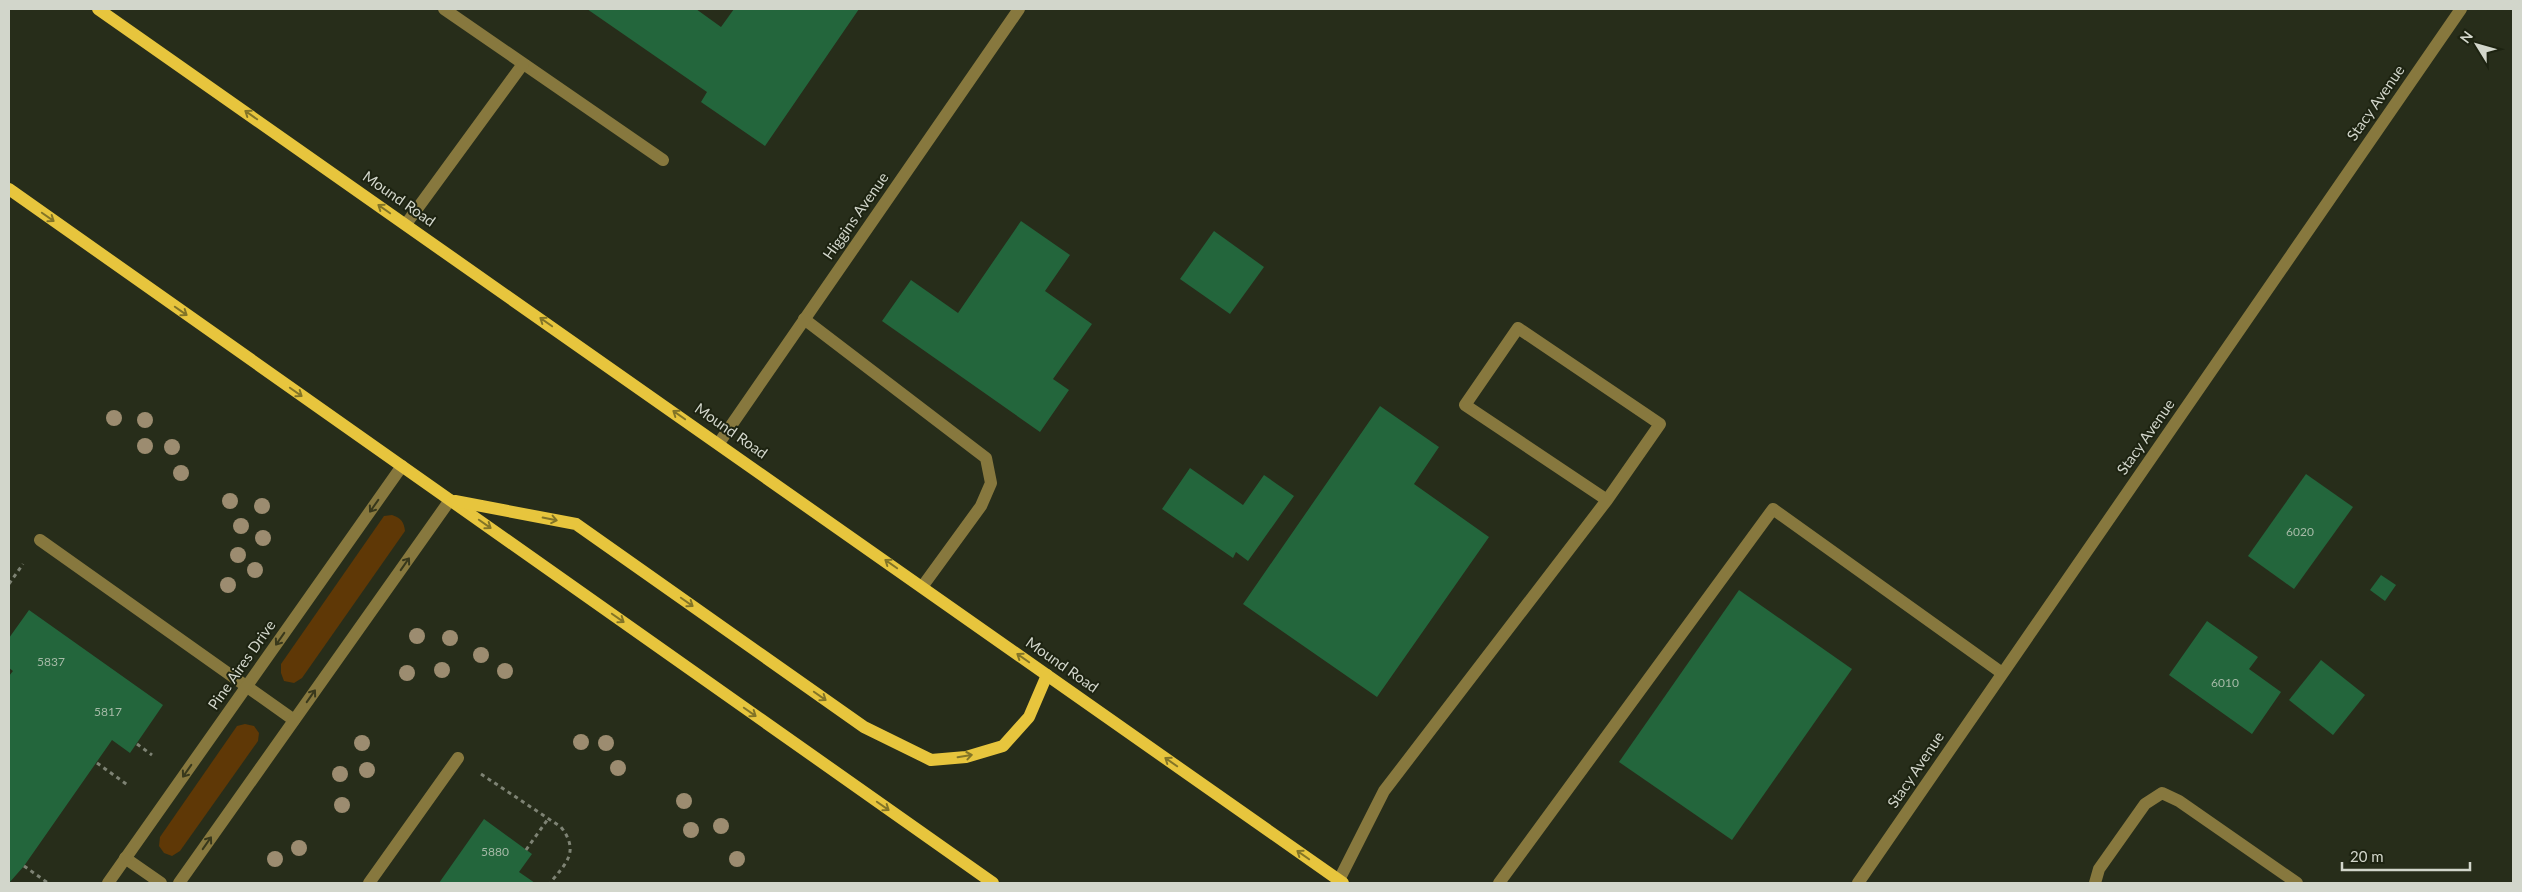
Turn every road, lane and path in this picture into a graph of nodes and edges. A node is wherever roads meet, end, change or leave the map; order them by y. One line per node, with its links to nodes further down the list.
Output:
1 (98, 9): 8 (main road, Mound Road, one-way to 1)
2 (444, 9): 5 (street)
3 (1019, 9): 9 (street, Higgins Avenue)
4 (2461, 9): 18 (street, Stacy Avenue)
5 (523, 64): 6 (street); 8 (street)
6 (662, 160)
7 (9, 189): 11 (main road, one-way to 11)
8 (406, 224): 10 (main road, Mound Road, one-way to 8)
9 (804, 319): 10 (street, Higgins Avenue); 17 (street)
10 (719, 443): 17 (main road, Mound Road, one-way to 10)
11 (402, 466): 12 (main road); 20 (street, Pine Aires Drive, one-way to 20)
12 (450, 500): 19 (main road, one-way to 19); 21 (street, one-way to 12); 39 (main road, one-way to 39)
13 (1607, 500): 13 (street); 32 (street)
14 (40, 540): 20 (street)
15 (25, 561): 16 (path)
16 (9, 584)
17 (922, 586): 19 (main road, Mound Road, one-way to 17)
18 (2002, 673): 40 (street); 41 (street, Stacy Avenue)
19 (1047, 675): 32 (main road, Mound Road, one-way to 19)
20 (247, 686): 21 (street); 30 (street, Pine Aires Drive, one-way to 30)
21 (294, 720): 36 (street, one-way to 21)
22 (137, 744): 23 (path)
23 (152, 755)
24 (458, 758): 37 (street)
25 (97, 763): 27 (path)
26 (478, 772): 28 (path)
27 (129, 786)
28 (548, 819): 29 (path); 38 (path)
29 (526, 850)
30 (125, 858): 34 (street, Pine Aires Drive); 35 (street)
31 (24, 866): 33 (path)
32 (1341, 882)
33 (48, 883)
34 (108, 883)
35 (161, 883)
36 (179, 883)
37 (369, 883)
38 (550, 883)
39 (993, 883)
40 (1499, 883)
41 (1858, 883)
42 (2095, 883): 43 (street)
43 (2298, 883)

